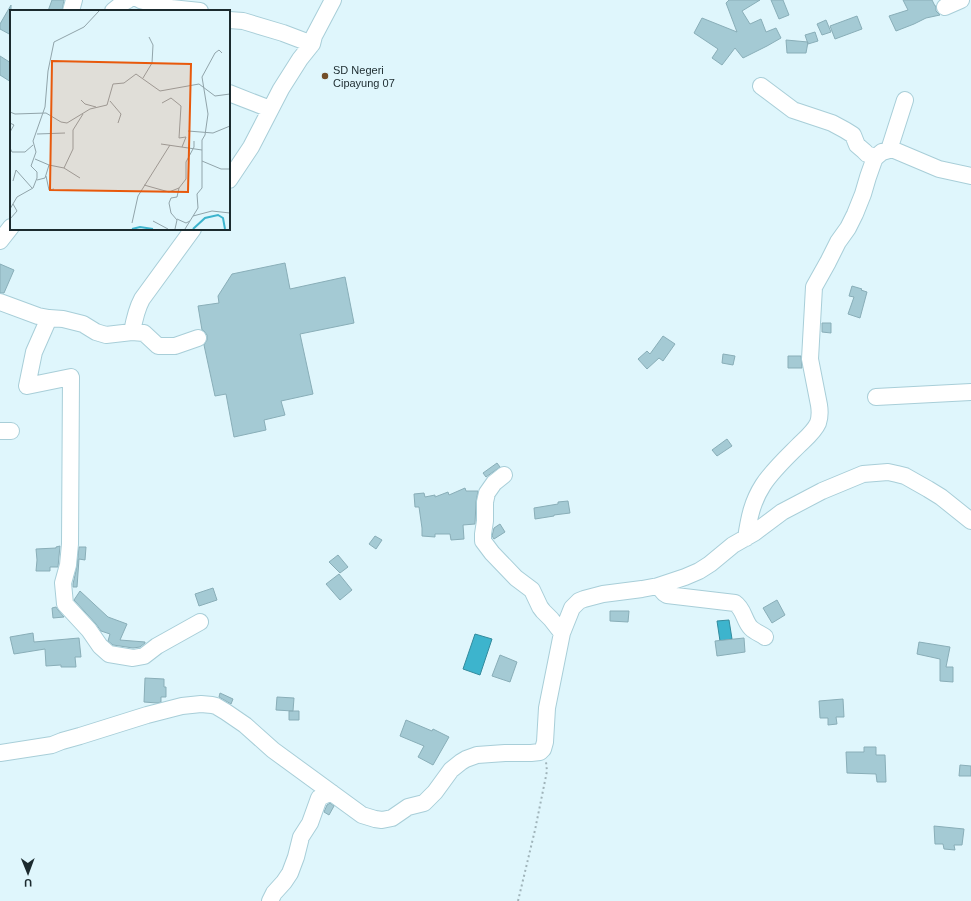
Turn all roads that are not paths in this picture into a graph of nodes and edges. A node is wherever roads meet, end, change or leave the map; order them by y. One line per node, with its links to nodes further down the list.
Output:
1 (74, 0): 7 (street)
2 (128, 0): 8 (street)
3 (140, 0): 9 (street)
4 (333, 0): 11 (street)
5 (960, 0): 6 (street)
6 (945, 7)
7 (71, 10)
8 (114, 10)
9 (190, 10)
10 (230, 20): 11 (street)
11 (312, 44): 15 (street)
12 (761, 86): 16 (street)
13 (230, 93): 15 (street)
14 (906, 100): 16 (street)
15 (270, 109): 18 (street)
16 (883, 153): 17 (street); 30 (street)
17 (971, 176)
18 (230, 178)
19 (10, 228): 21 (street)
20 (191, 230): 24 (street)
21 (0, 241)
22 (0, 302): 23 (street)
23 (49, 318): 24 (street); 32 (street)
24 (132, 332): 25 (street)
25 (198, 338)
26 (971, 392): 27 (street)
27 (876, 398)
28 (504, 475): 33 (street)
29 (971, 521): 30 (street)
30 (746, 538): 31 (street)
31 (658, 586): 33 (street); 34 (street)
32 (200, 622)
33 (562, 633): 36 (street)
34 (765, 637)
35 (0, 753): 36 (street)
36 (331, 792): 37 (street)
37 (270, 901)

